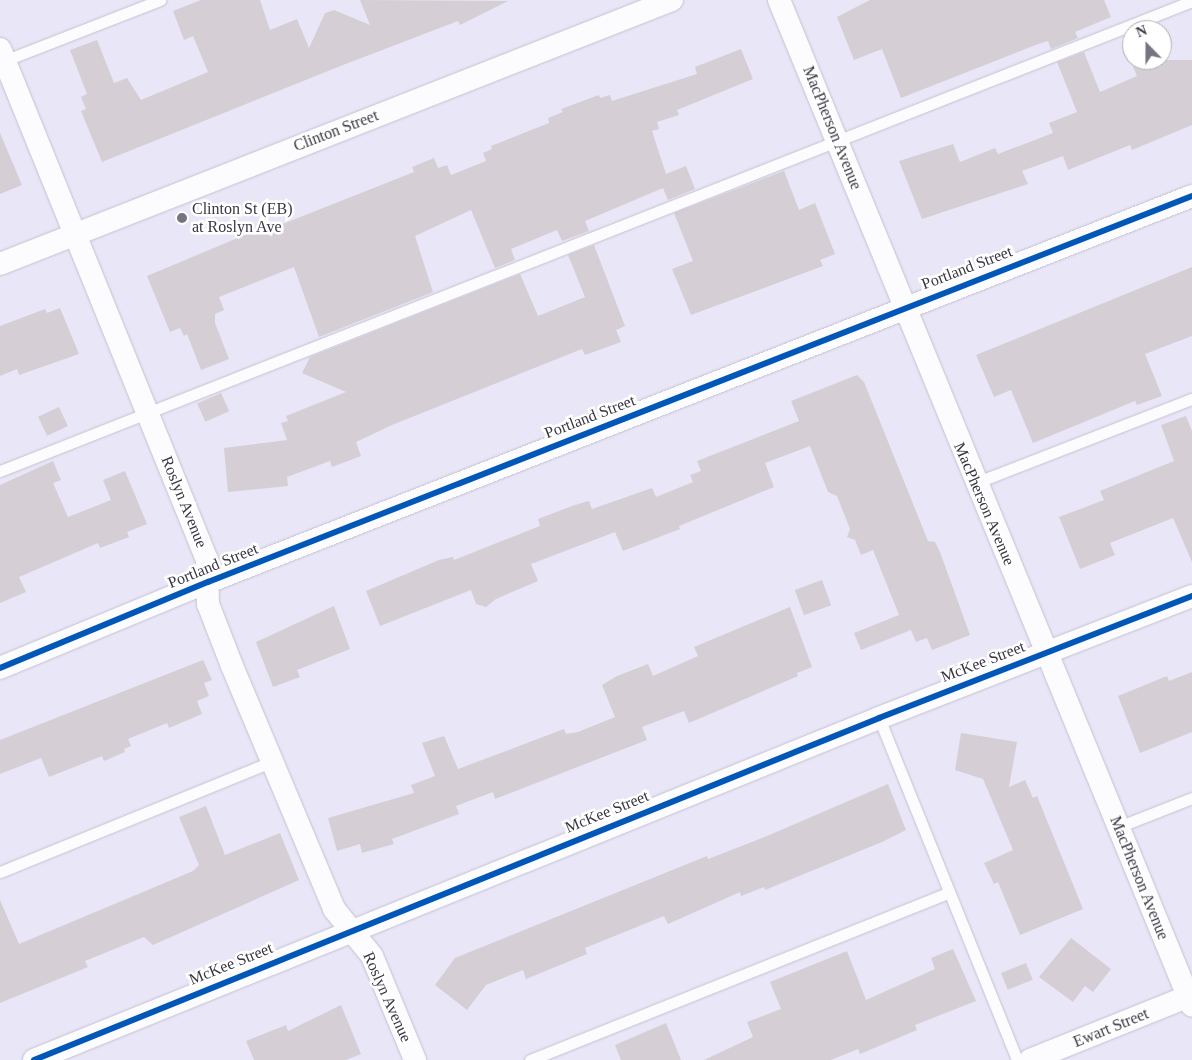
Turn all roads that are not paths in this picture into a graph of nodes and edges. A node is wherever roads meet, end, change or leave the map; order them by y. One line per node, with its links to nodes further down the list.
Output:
1 (160, 0): 5 (lane)
2 (672, 0): 8 (street, Clinton Street)
3 (779, 0): 6 (street, MacPherson Avenue)
4 (1192, 1): 6 (lane)
5 (2, 58): 8 (street, Roslyn Avenue)
6 (836, 139): 10 (street, MacPherson Avenue); 12 (lane)
7 (1192, 196): 10 (street, Portland Street)
8 (77, 233): 9 (street, Clinton Street); 12 (street, Roslyn Avenue)
9 (0, 264)
10 (906, 308): 14 (street, MacPherson Avenue); 15 (street, Portland Street)
11 (1192, 399): 14 (lane)
12 (148, 410): 13 (lane); 15 (street, Roslyn Avenue)
13 (0, 471)
14 (975, 483): 17 (street, MacPherson Avenue)
15 (208, 582): 18 (street, Portland Street); 20 (street, Roslyn Avenue)
16 (1192, 596): 17 (street, McKee Street)
17 (1045, 652): 19 (street, McKee Street); 22 (street, MacPherson Avenue)
18 (0, 668)
19 (878, 718): 24 (lane); 25 (street, McKee Street)
20 (273, 761): 23 (lane); 25 (street, Roslyn Avenue)
21 (1192, 798): 22 (lane)
22 (1118, 826): 26 (street, MacPherson Avenue)
23 (0, 872)
24 (948, 893): 29 (lane); 30 (lane)
25 (353, 930): 27 (street, McKee Street); 28 (street, Roslyn Avenue)
26 (1191, 999): 31 (street, Ewart Street)
27 (34, 1060)
28 (415, 1060)
29 (530, 1060)
30 (1017, 1060)
31 (1030, 1060)

